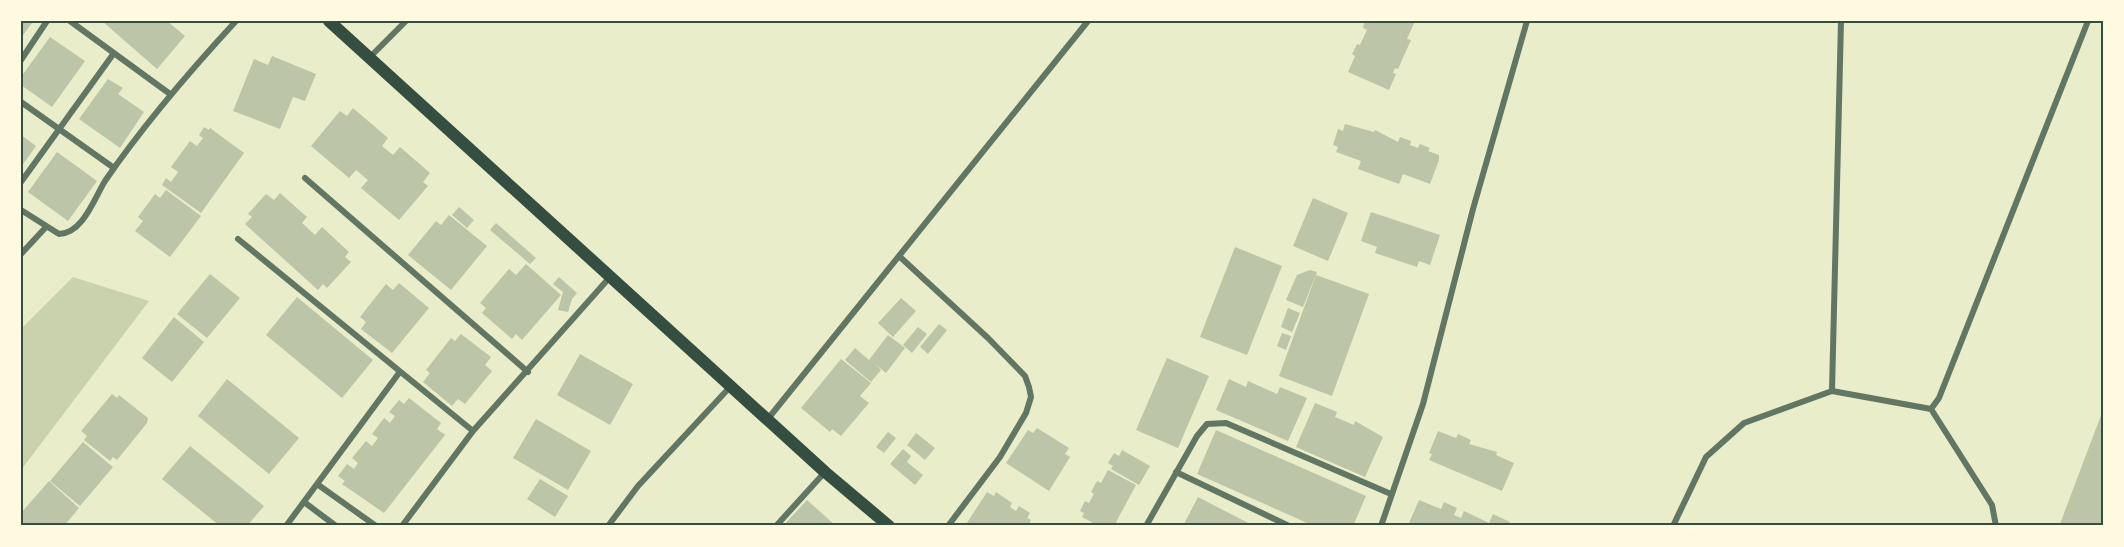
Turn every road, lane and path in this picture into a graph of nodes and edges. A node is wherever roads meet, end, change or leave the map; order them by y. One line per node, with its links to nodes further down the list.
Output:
1 (47, 21): 12 (street)
2 (70, 21): 10 (street)
3 (236, 21): 13 (street)
4 (329, 21): 11 (main road)
5 (406, 21): 11 (street)
6 (1088, 21): 23 (street)
7 (1527, 21): 35 (street)
8 (1841, 21): 28 (street)
9 (2088, 21): 29 (street)
10 (114, 53): 13 (street); 15 (street)
11 (371, 56): 24 (main road)
12 (21, 60)
13 (170, 94): 16 (street)
14 (21, 102): 15 (street)
15 (58, 130): 16 (street); 18 (street)
16 (114, 168): 20 (street)
17 (305, 178): 25 (street)
18 (21, 182)
19 (21, 210): 20 (street)
20 (46, 227): 22 (street)
21 (238, 239): 26 (street)
22 (21, 254)
23 (899, 256): 30 (street); 44 (street)
24 (610, 278): 25 (street); 27 (main road)
25 (528, 372): 31 (street)
26 (399, 373): 31 (street); 34 (street)
27 (730, 387): 30 (main road); 41 (street)
28 (1832, 391): 29 (street); 48 (street)
29 (1931, 410): 49 (street)
30 (767, 420): 32 (main road)
31 (473, 431): 40 (street)
32 (825, 472): 42 (street); 43 (main road)
33 (1176, 472): 35 (street); 45 (street); 46 (street)
34 (318, 484): 36 (street); 39 (street)
35 (1391, 494): 47 (street)
36 (304, 502): 37 (street); 38 (street)
37 (286, 526)
38 (336, 526)
39 (376, 526)
40 (402, 526)
41 (608, 526)
42 (776, 526)
43 (889, 526)
44 (948, 526)
45 (1146, 526)
46 (1289, 526)
47 (1381, 526)
48 (1672, 526)
49 (1996, 526)

